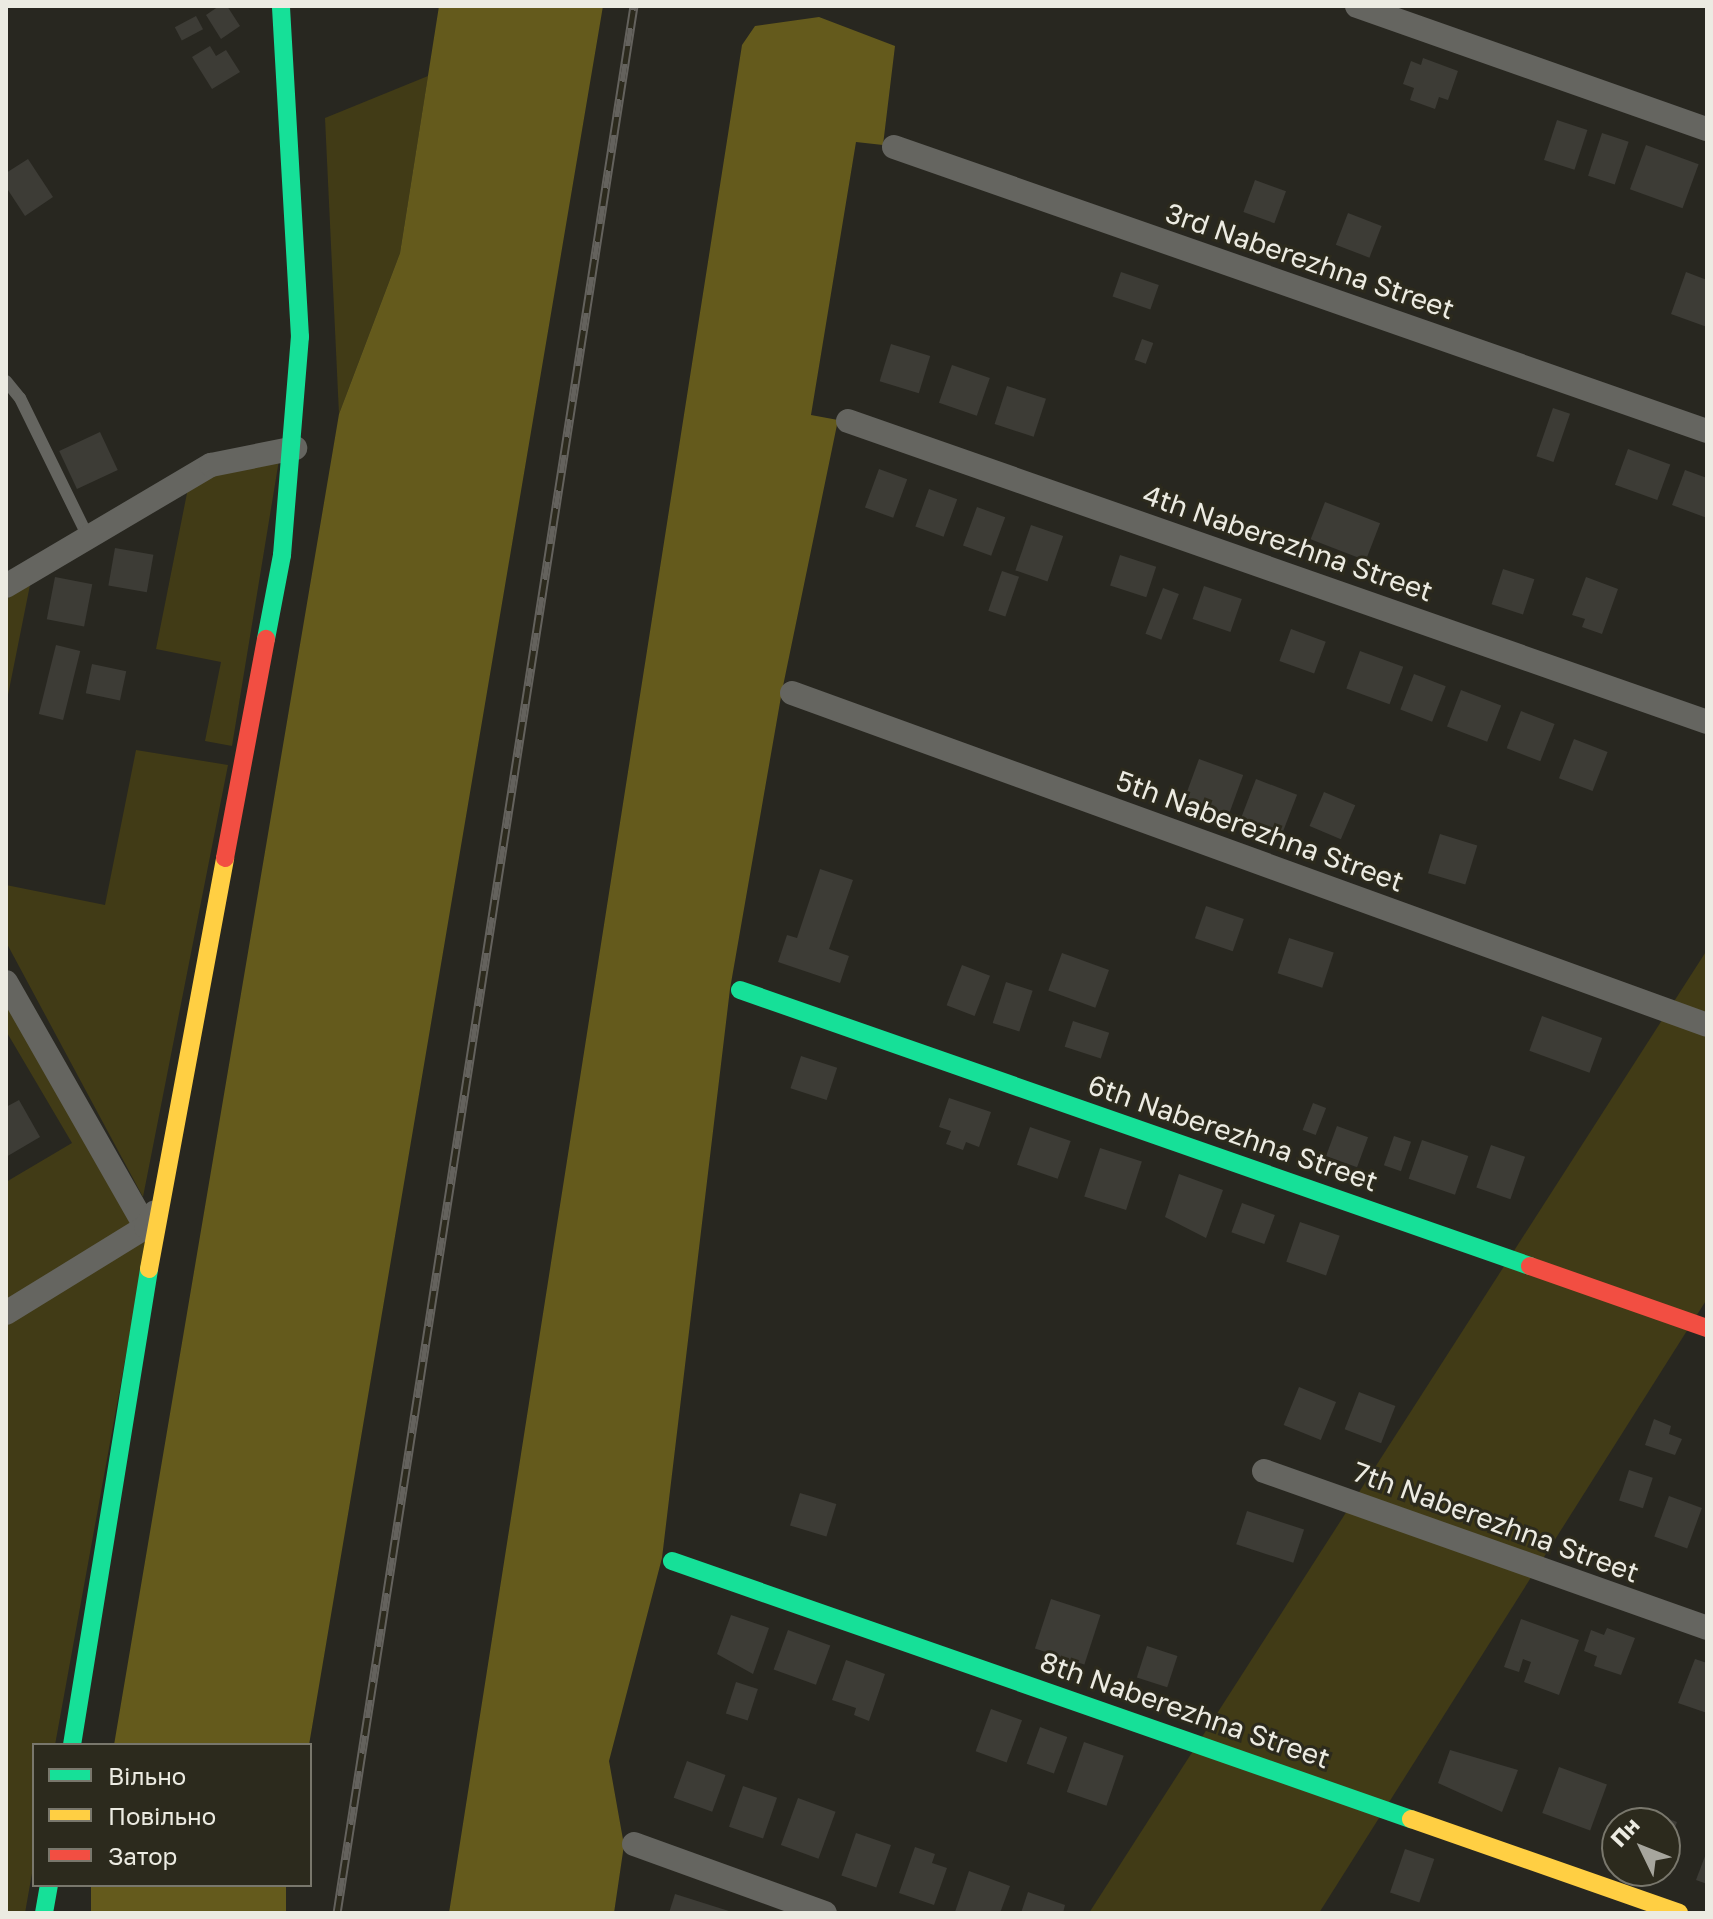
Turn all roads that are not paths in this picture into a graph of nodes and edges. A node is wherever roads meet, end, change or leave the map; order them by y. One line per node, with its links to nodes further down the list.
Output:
1 (281, 6): 8 (street)
2 (1357, 6): 3 (street)
3 (1707, 129)
4 (894, 147): 7 (street, 3rd Naberezhna Street)
5 (6, 381): 9 (lane)
6 (848, 421): 12 (street, 4th Naberezhna Street)
7 (1707, 431)
8 (295, 448): 9 (street); 16 (street)
9 (88, 537): 10 (street)
10 (6, 586)
11 (792, 693): 15 (street, 5th Naberezhna Street)
12 (1707, 722)
13 (6, 982): 17 (street)
14 (740, 990): 19 (street, 6th Naberezhna Street)
15 (1707, 1025)
16 (160, 1204): 17 (street); 23 (street)
17 (146, 1227): 18 (street)
18 (6, 1313)
19 (1707, 1328)
20 (1264, 1471): 22 (street, 7th Naberezhna Street)
21 (672, 1561): 28 (street, 8th Naberezhna Street)
22 (1707, 1628)
23 (72, 1743)
24 (634, 1844): 27 (street)
25 (49, 1887): 26 (street)
26 (44, 1913)
27 (825, 1913)
28 (1679, 1913)

